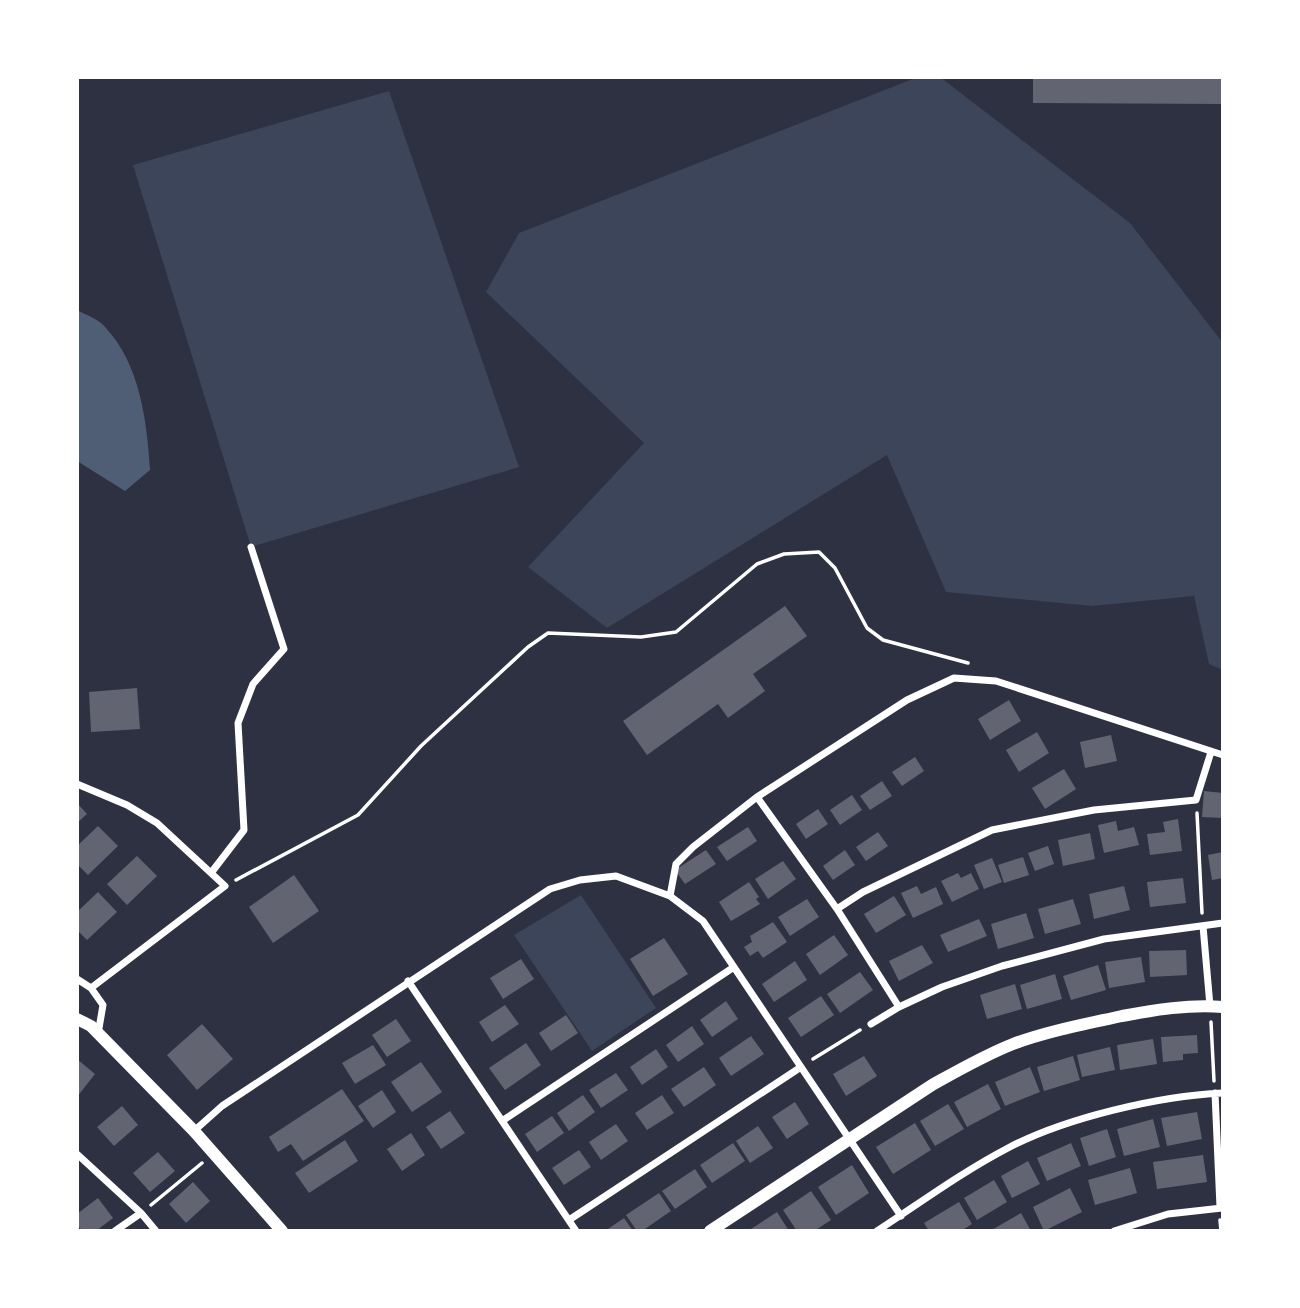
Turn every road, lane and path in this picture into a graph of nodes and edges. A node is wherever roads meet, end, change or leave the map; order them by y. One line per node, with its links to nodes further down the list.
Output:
1 (251, 547): 8 (street)
2 (989, 681): 3 (street); 6 (street); 9 (path)
3 (1211, 752): 4 (street); 7 (street)
4 (1223, 755)
5 (77, 784): 8 (street)
6 (757, 797): 10 (street); 11 (street)
7 (1196, 800): 11 (street); 13 (path)
8 (211, 873): 9 (street)
9 (225, 886): 17 (street)
10 (670, 897): 14 (street); 16 (street)
11 (837, 909): 18 (street)
12 (1223, 923): 13 (street)
13 (1203, 926): 18 (street); 19 (street)
14 (734, 967): 23 (street); 25 (street)
15 (77, 979): 17 (street)
16 (408, 981): 25 (street); 26 (street)
17 (91, 988): 22 (street)
18 (899, 1007): 21 (street)
19 (1217, 1007): 24 (path); 27 (street)
20 (77, 1019): 22 (street)
21 (871, 1024): 23 (path)
22 (98, 1034): 26 (street)
23 (801, 1067): 27 (street); 33 (street)
24 (1219, 1093): 30 (street); 32 (street)
25 (502, 1121): 33 (street)
26 (194, 1131): 28 (street)
27 (848, 1139): 32 (street); 38 (street)
28 (214, 1153): 31 (path); 36 (street)
29 (77, 1154): 31 (street)
30 (1222, 1208): 40 (street)
31 (141, 1213): 34 (street); 35 (street)
32 (901, 1216): 39 (street)
33 (569, 1220): 37 (street)
34 (115, 1231)
35 (156, 1231)
36 (282, 1231)
37 (576, 1231)
38 (710, 1231)
39 (877, 1231)
40 (1114, 1231)

